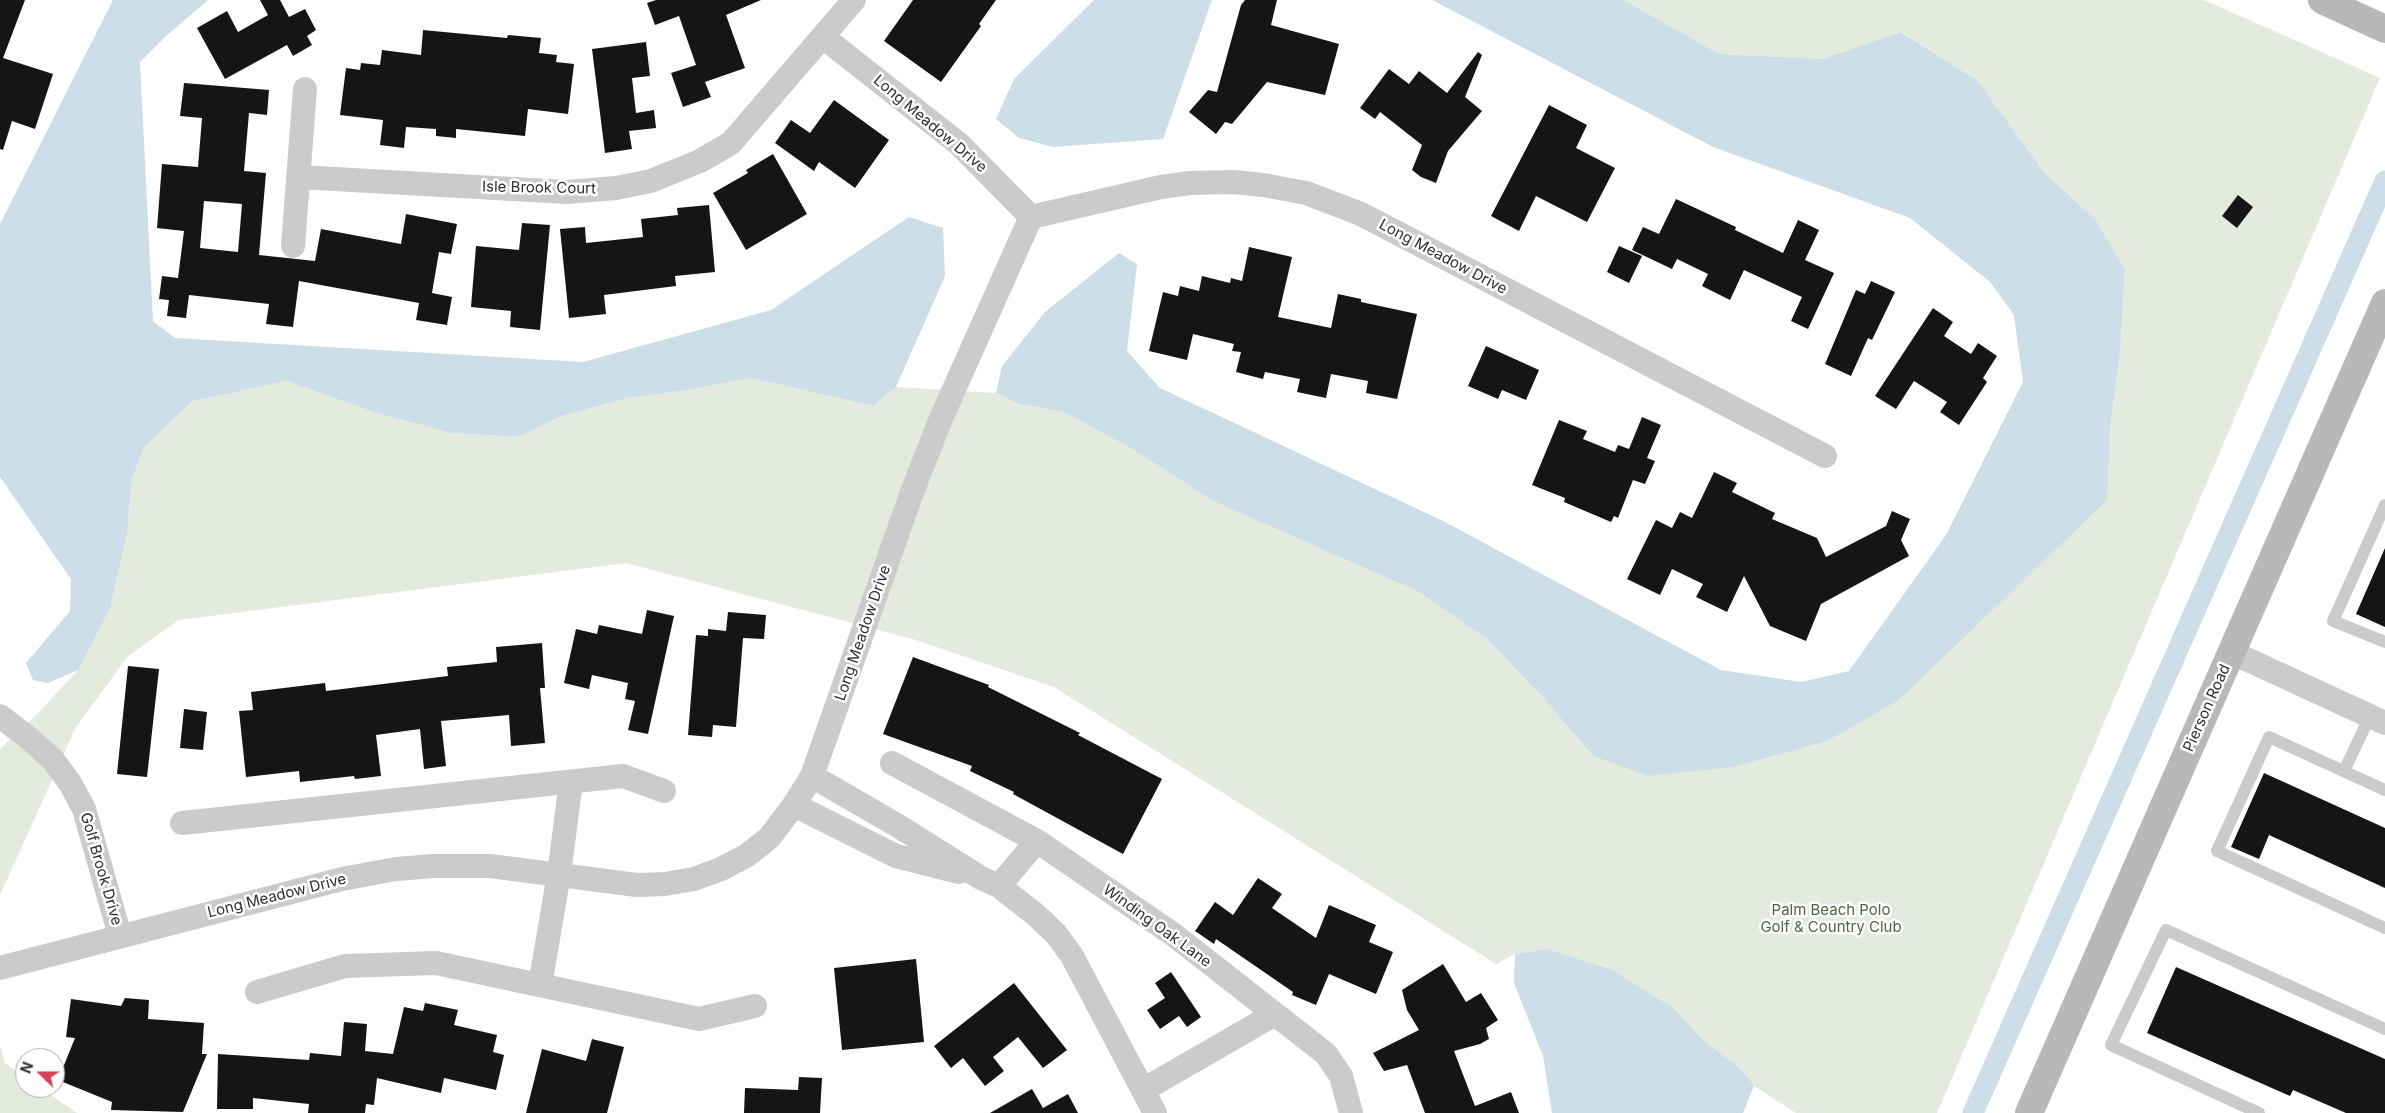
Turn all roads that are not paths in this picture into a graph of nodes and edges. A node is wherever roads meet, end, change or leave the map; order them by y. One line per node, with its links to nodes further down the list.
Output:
1 (854, 0): 4 (street, Isle Brook Court)
2 (2322, 0): 3 (street)
3 (2385, 29)
4 (823, 37): 6 (street, Isle Brook Court); 7 (street, Long Meadow Drive)
5 (305, 89): 6 (street)
6 (298, 177): 8 (street)
7 (1031, 217): 10 (street, Long Meadow Drive); 18 (street, Long Meadow Drive)
8 (293, 246)
9 (2385, 304): 13 (street, Pierson Road)
10 (1825, 456)
11 (2385, 505): 12 (lane)
12 (2385, 642)
13 (2231, 652): 15 (street); 38 (street, Pierson Road)
14 (0, 716): 28 (street, Golf Brook Drive)
15 (2377, 719): 17 (lane)
16 (892, 763): 24 (street, Winding Oak Lane)
17 (2344, 771): 20 (lane); 27 (lane)
18 (812, 776): 22 (street, Long Meadow Drive); 26 (street)
19 (570, 782): 21 (street); 23 (street); 25 (street)
20 (2385, 790)
21 (664, 791)
22 (794, 805): 25 (street, Long Meadow Drive); 26 (street)
23 (182, 823)
24 (1037, 841): 26 (street); 33 (street, Winding Oak Lane)
25 (559, 874): 28 (street, Long Meadow Drive); 30 (street)
26 (990, 882): 35 (street)
27 (2385, 928)
28 (120, 936): 29 (street, Long Meadow Drive)
29 (0, 968)
30 (540, 985): 31 (street); 32 (street)
31 (257, 992)
32 (755, 1006)
33 (1275, 1014): 35 (street); 37 (street, Winding Oak Lane)
34 (2385, 1029): 39 (lane)
35 (1143, 1090): 36 (street)
36 (1155, 1113)
37 (1351, 1113)
38 (2029, 1113)
39 (2259, 1113)

